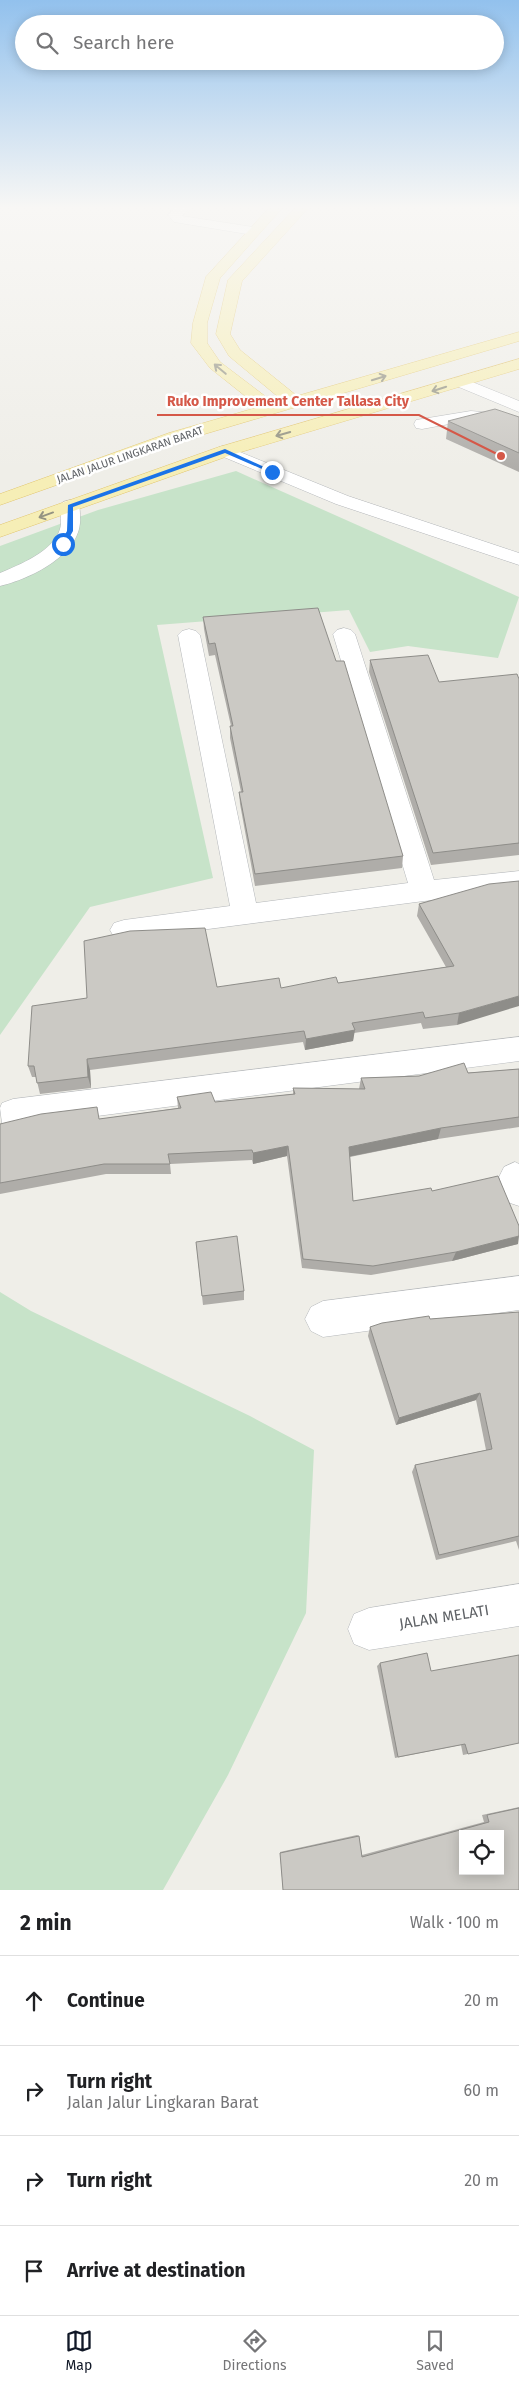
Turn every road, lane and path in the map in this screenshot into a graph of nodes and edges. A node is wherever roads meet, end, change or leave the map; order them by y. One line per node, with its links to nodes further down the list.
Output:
1 (208, 294): 9 (main road, one-way to 1)
2 (232, 294): 7 (main road)
3 (519, 336): 4 (main road, JALAN JALUR LINGKARAN BARAT)
4 (478, 348): 5 (main road); 7 (main road, JALAN JALUR LINGKARAN BARAT, one-way to 4)
5 (516, 365): 6 (main road)
6 (460, 382): 8 (street); 12 (main road, one-way to 12)
7 (294, 403): 9 (main road, JALAN JALUR LINGKARAN BARAT)
8 (519, 407)
9 (272, 409): 13 (main road, JALAN JALUR LINGKARAN BARAT)
10 (422, 424): 11 (street)
11 (519, 428)
12 (225, 451): 14 (main road); 16 (street)
13 (0, 500)
14 (70, 506): 15 (main road, one-way to 15); 17 (street)
15 (0, 531)
16 (519, 559)
17 (0, 580)
18 (344, 634): 21 (street)
19 (189, 636): 22 (street)
20 (519, 881): 21 (street)
21 (424, 891): 22 (street)
22 (245, 914): 23 (street)
23 (124, 930)
24 (519, 1049): 25 (street)
25 (13, 1113)
26 (519, 1293): 27 (street)
27 (323, 1318)
28 (519, 1605): 29 (street, JALAN MELATI)
29 (369, 1629)

